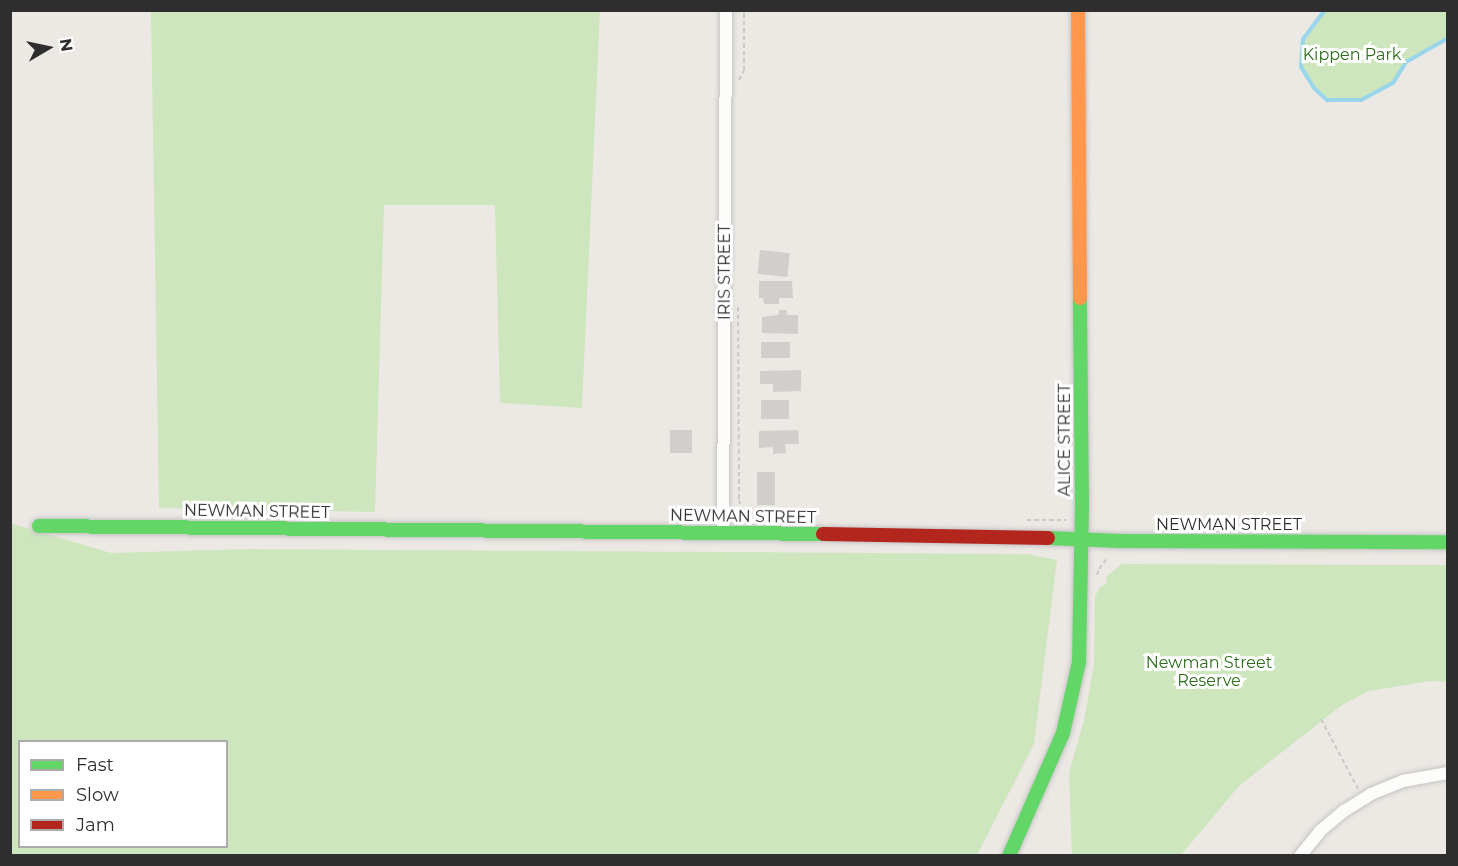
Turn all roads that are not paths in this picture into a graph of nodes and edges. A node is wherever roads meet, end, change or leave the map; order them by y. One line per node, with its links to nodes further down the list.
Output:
1 (726, 10): 4 (street, IRIS STREET)
2 (1078, 10): 5 (street, ALICE STREET)
3 (39, 526): 4 (street, NEWMAN STREET)
4 (723, 534): 5 (street, NEWMAN STREET)
5 (1081, 538): 6 (street, NEWMAN STREET); 8 (street, ALICE STREET)
6 (1448, 542)
7 (1448, 773): 9 (street)
8 (1009, 855)
9 (1300, 855)

